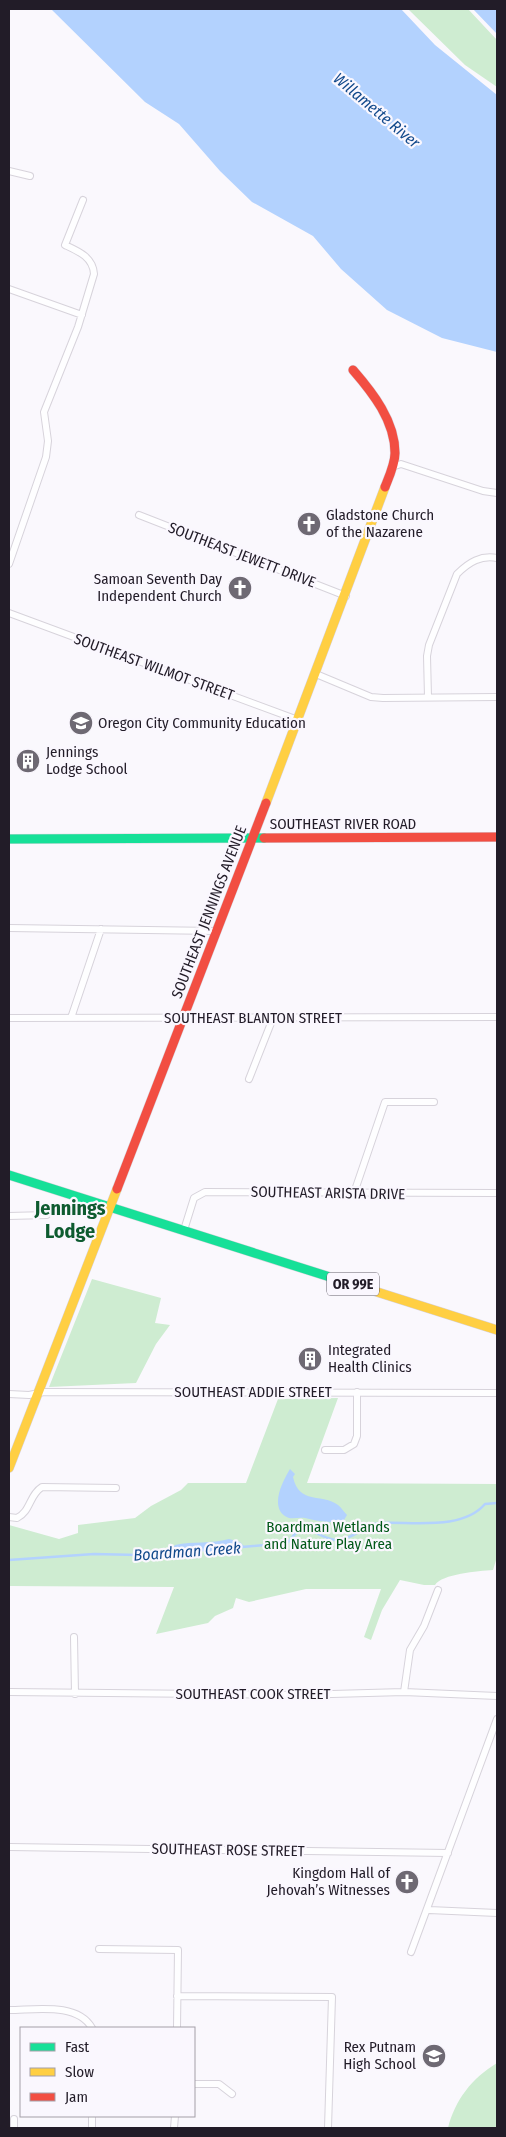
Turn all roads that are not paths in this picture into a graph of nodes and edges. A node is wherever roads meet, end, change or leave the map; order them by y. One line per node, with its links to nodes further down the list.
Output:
1 (9, 170): 2 (street)
2 (30, 176)
3 (83, 200): 5 (street)
4 (9, 289): 5 (street)
5 (82, 315): 11 (street)
6 (353, 370): 7 (street, SOUTHEAST JENNINGS AVENUE)
7 (392, 467): 8 (street); 12 (street, SOUTHEAST JENNINGS AVENUE)
8 (497, 493)
9 (139, 515): 12 (street, SOUTHEAST JEWETT DRIVE)
10 (497, 558): 16 (street)
11 (9, 564)
12 (346, 596): 14 (street, SOUTHEAST JENNINGS AVENUE)
13 (9, 613): 17 (street, SOUTHEAST WILMOT STREET)
14 (316, 674): 16 (street); 17 (street, SOUTHEAST JENNINGS AVENUE)
15 (497, 697): 16 (street)
16 (428, 698)
17 (298, 720): 19 (street, SOUTHEAST JENNINGS AVENUE)
18 (497, 837): 19 (street, SOUTHEAST RIVER ROAD)
19 (252, 838): 20 (street, SOUTHEAST RIVER ROAD); 23 (street, SOUTHEAST JENNINGS AVENUE)
20 (9, 839)
21 (9, 928): 22 (street)
22 (100, 929): 23 (street); 26 (street)
23 (216, 931): 28 (street, SOUTHEAST JENNINGS AVENUE)
24 (497, 1017): 27 (street, SOUTHEAST BLANTON STREET)
25 (9, 1018): 26 (street, SOUTHEAST BLANTON STREET)
26 (71, 1018): 28 (street, SOUTHEAST BLANTON STREET)
27 (273, 1018): 28 (street, SOUTHEAST BLANTON STREET); 29 (street)
28 (182, 1019): 35 (street, SOUTHEAST JENNINGS AVENUE)
29 (248, 1079)
30 (434, 1102): 32 (street)
31 (9, 1175): 35 (street, OR 99E)
32 (354, 1193): 33 (street, SOUTHEAST ARISTA DRIVE); 37 (street, SOUTHEAST ARISTA DRIVE)
33 (497, 1193)
34 (52, 1207): 36 (street)
35 (110, 1207): 37 (street, OR 99E); 40 (street, SOUTHEAST JENNINGS AVENUE)
36 (9, 1216)
37 (184, 1230): 38 (street, OR 99E)
38 (497, 1330)
39 (357, 1392): 40 (street, SOUTHEAST ADDIE STREET); 41 (street, SOUTHEAST ADDIE STREET); 43 (street)
40 (38, 1393): 42 (street, SOUTHEAST ADDIE STREET); 44 (street, SOUTHEAST JENNINGS AVENUE)
41 (497, 1393)
42 (9, 1394)
43 (325, 1450)
44 (9, 1468)
45 (116, 1488): 46 (street)
46 (9, 1516)
47 (438, 1590): 50 (street)
48 (74, 1637): 51 (street)
49 (9, 1692): 51 (street, SOUTHEAST COOK STREET)
50 (404, 1692): 51 (street, SOUTHEAST COOK STREET); 52 (street, SOUTHEAST COOK STREET)
51 (75, 1694)
52 (497, 1696)
53 (497, 1719): 55 (street)
54 (9, 1848): 55 (street, SOUTHEAST ROSE STREET)
55 (448, 1853): 56 (street)
56 (429, 1910): 57 (street); 59 (street)
57 (497, 1913)
58 (99, 1949): 60 (street)
59 (411, 1952)
60 (177, 1996): 63 (street); 68 (street)
61 (9, 2010): 62 (street)
62 (91, 2027)
63 (177, 2027)
64 (195, 2084): 65 (street)
65 (232, 2094)
66 (14, 2119): 67 (street)
67 (14, 2128)
68 (328, 2128)

